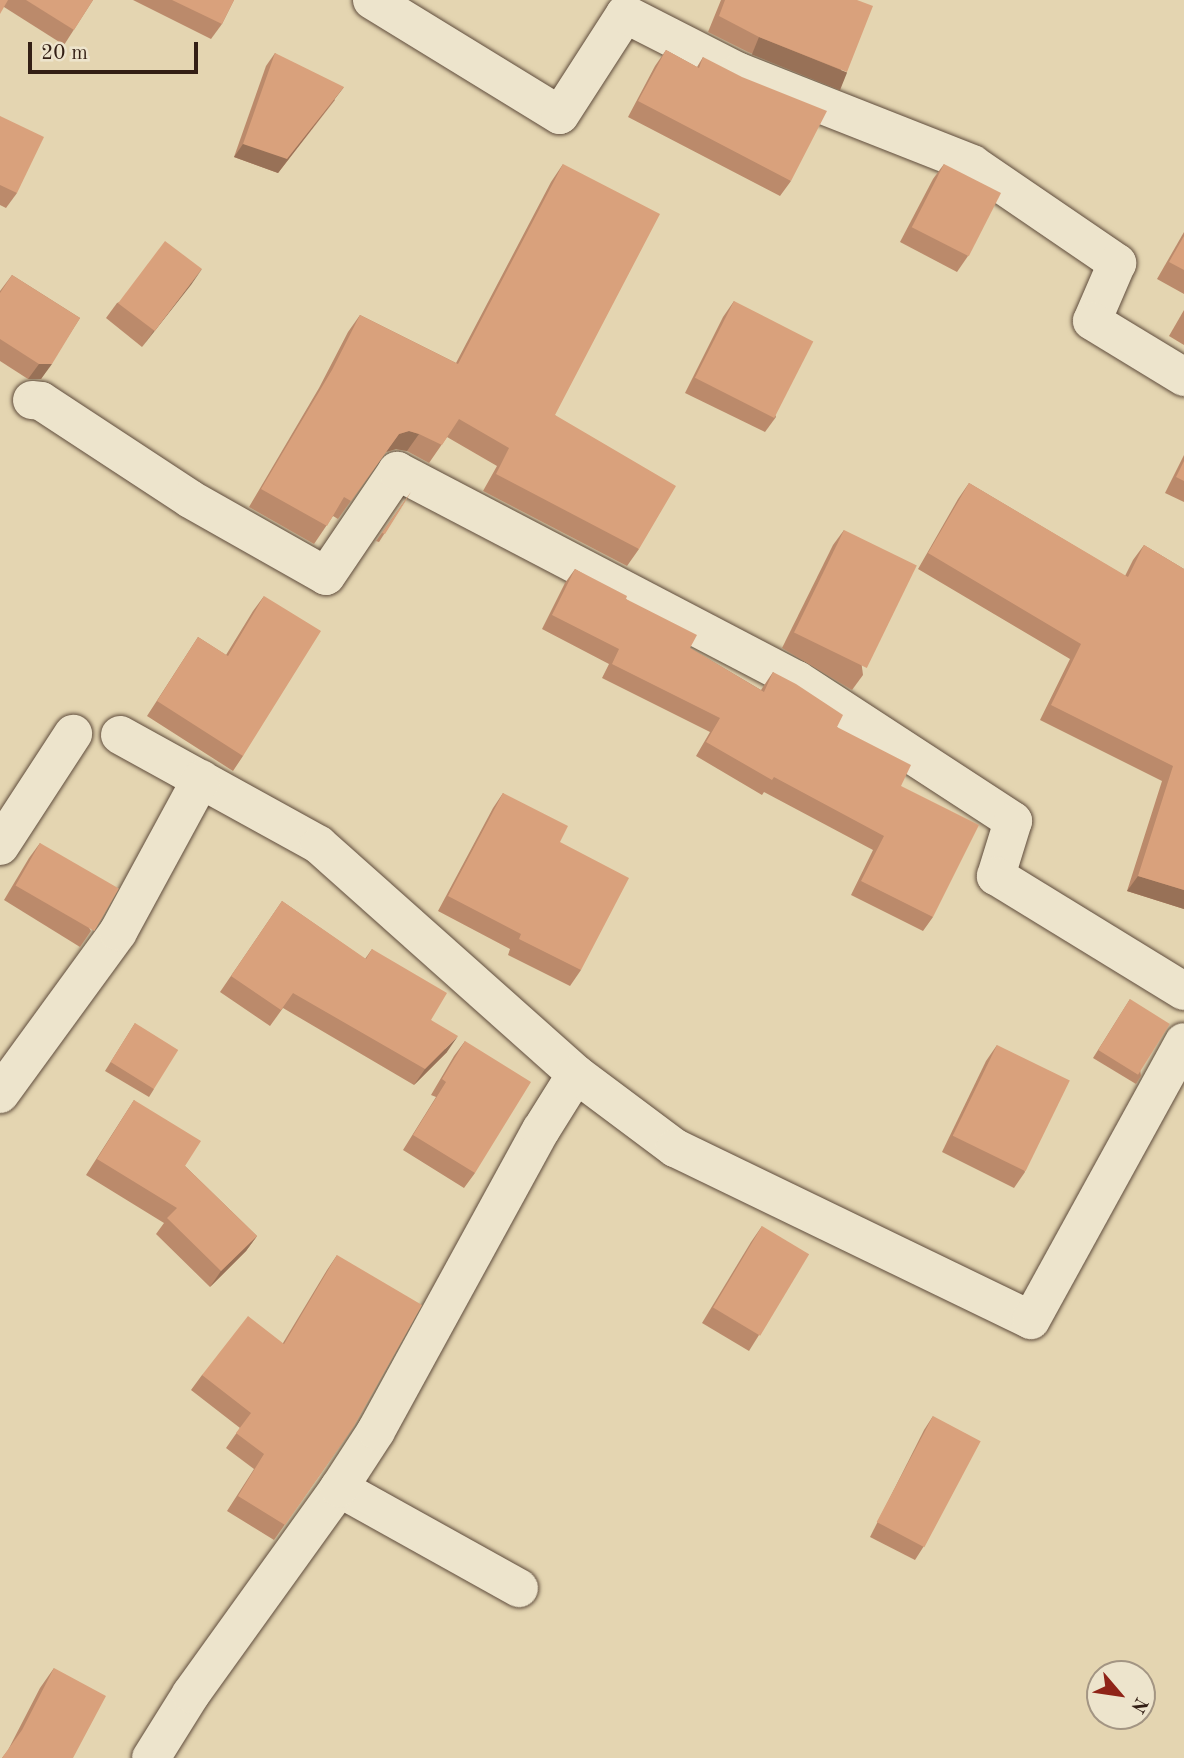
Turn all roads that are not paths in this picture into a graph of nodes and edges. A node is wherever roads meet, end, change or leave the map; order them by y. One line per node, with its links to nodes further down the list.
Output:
1 (372, 0): 2 (street)
2 (1184, 377)
3 (32, 400): 8 (street)
4 (73, 734): 7 (street)
5 (120, 734): 6 (street)
6 (201, 779): 10 (street); 11 (street)
7 (0, 846)
8 (1184, 991)
9 (1184, 1042): 10 (street)
10 (576, 1074): 12 (street)
11 (0, 1094)
12 (339, 1488): 13 (street); 14 (street)
13 (519, 1588)
14 (151, 1758)

